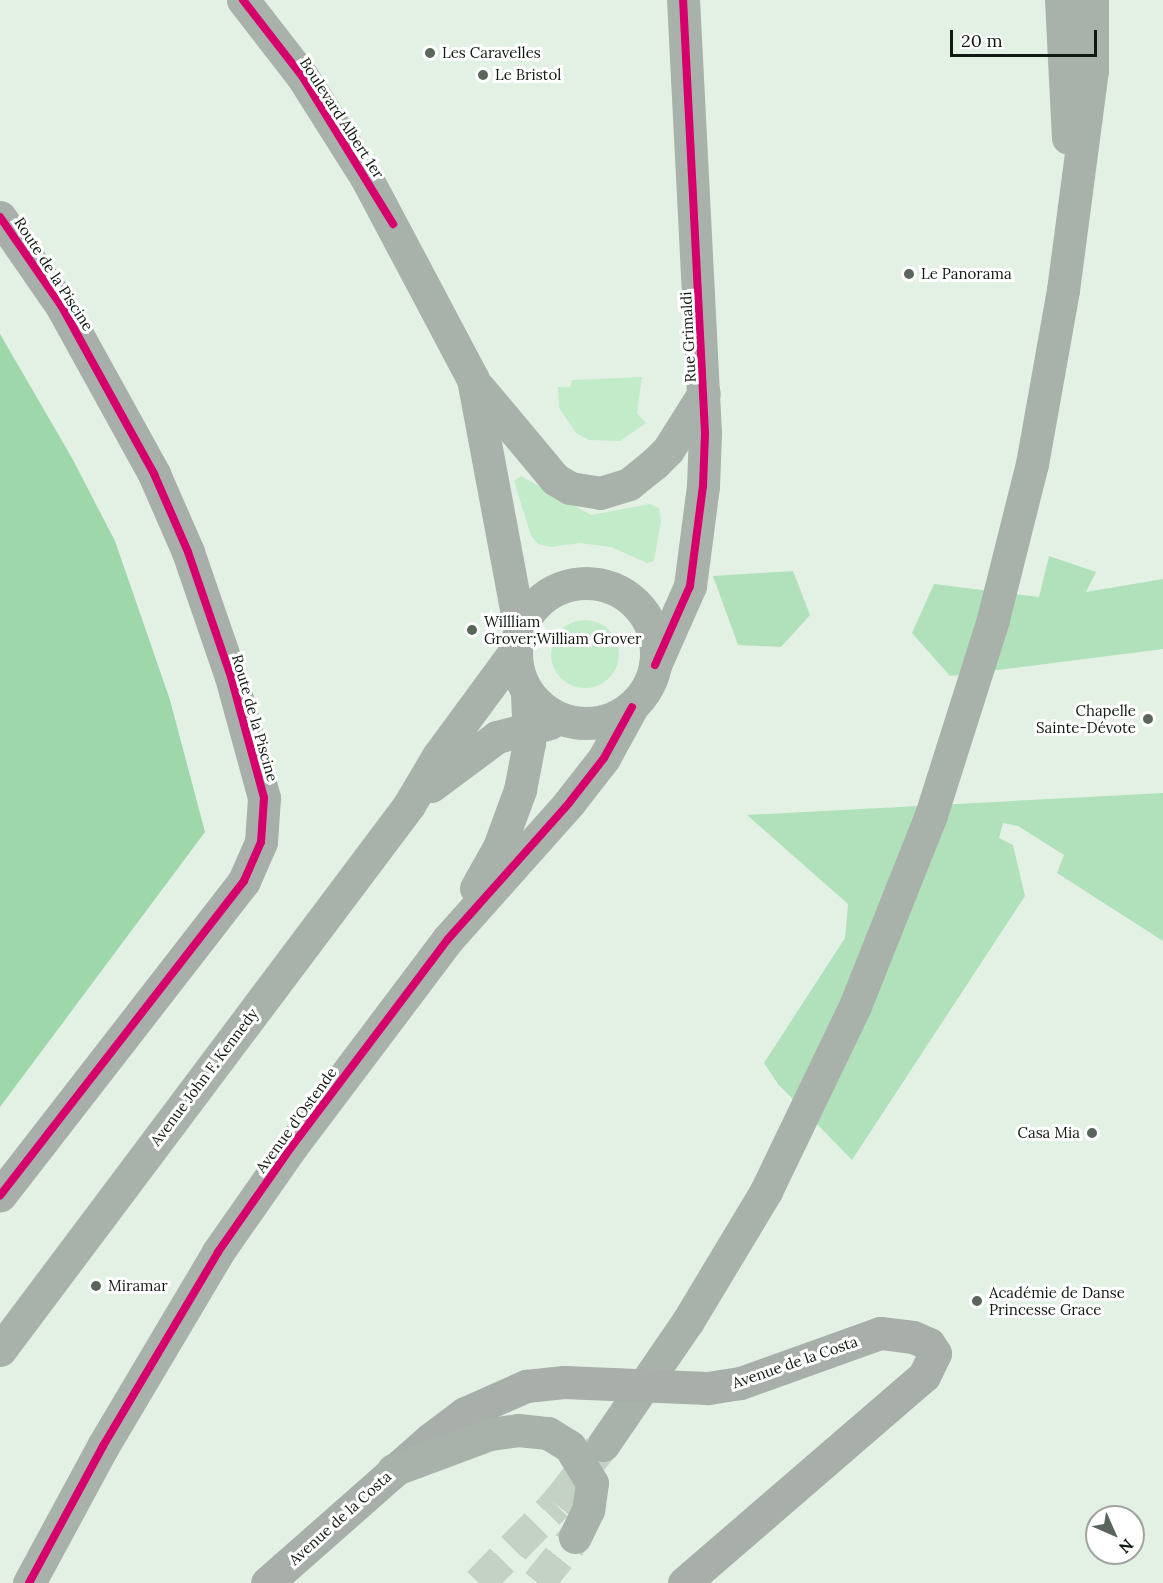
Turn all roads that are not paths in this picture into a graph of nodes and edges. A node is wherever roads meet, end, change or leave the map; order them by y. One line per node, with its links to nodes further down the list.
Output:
1 (243, 0): 7 (main road, Boulevard Albert 1er)
2 (683, 0): 8 (main road, Rue Grimaldi)
3 (1061, 0): 5 (main road)
4 (1092, 0): 5 (main road)
5 (1073, 203): 19 (main road)
6 (0, 217): 17 (street, Route de la Piscine)
7 (473, 379): 8 (main road); 9 (main road, Boulevard Albert 1er)
8 (704, 393): 10 (main road, Rue Grimaldi)
9 (517, 640): 10 (main road); 11 (main road); 15 (main road, Avenue John F. Kennedy)
10 (655, 665): 12 (main road)
11 (527, 693): 13 (main road); 14 (main road, Avenue d'Ostende)
12 (632, 707): 13 (main road); 16 (main road, Avenue d'Ostende)
13 (563, 720): 14 (main road, Avenue John F. Kennedy)
14 (528, 727): 15 (main road, Avenue John F. Kennedy); 16 (main road, Avenue d'Ostende)
15 (409, 805): 18 (main road, Avenue John F. Kennedy)
16 (448, 939): 22 (main road, Avenue d'Ostende)
17 (0, 1196)
18 (3, 1336)
19 (603, 1445)
20 (393, 1470): 21 (main road); 23 (street, Avenue de la Costa); 24 (street, Avenue de la Costa, bridge)
21 (575, 1537)
22 (29, 1583)
23 (267, 1583)
24 (684, 1583)

